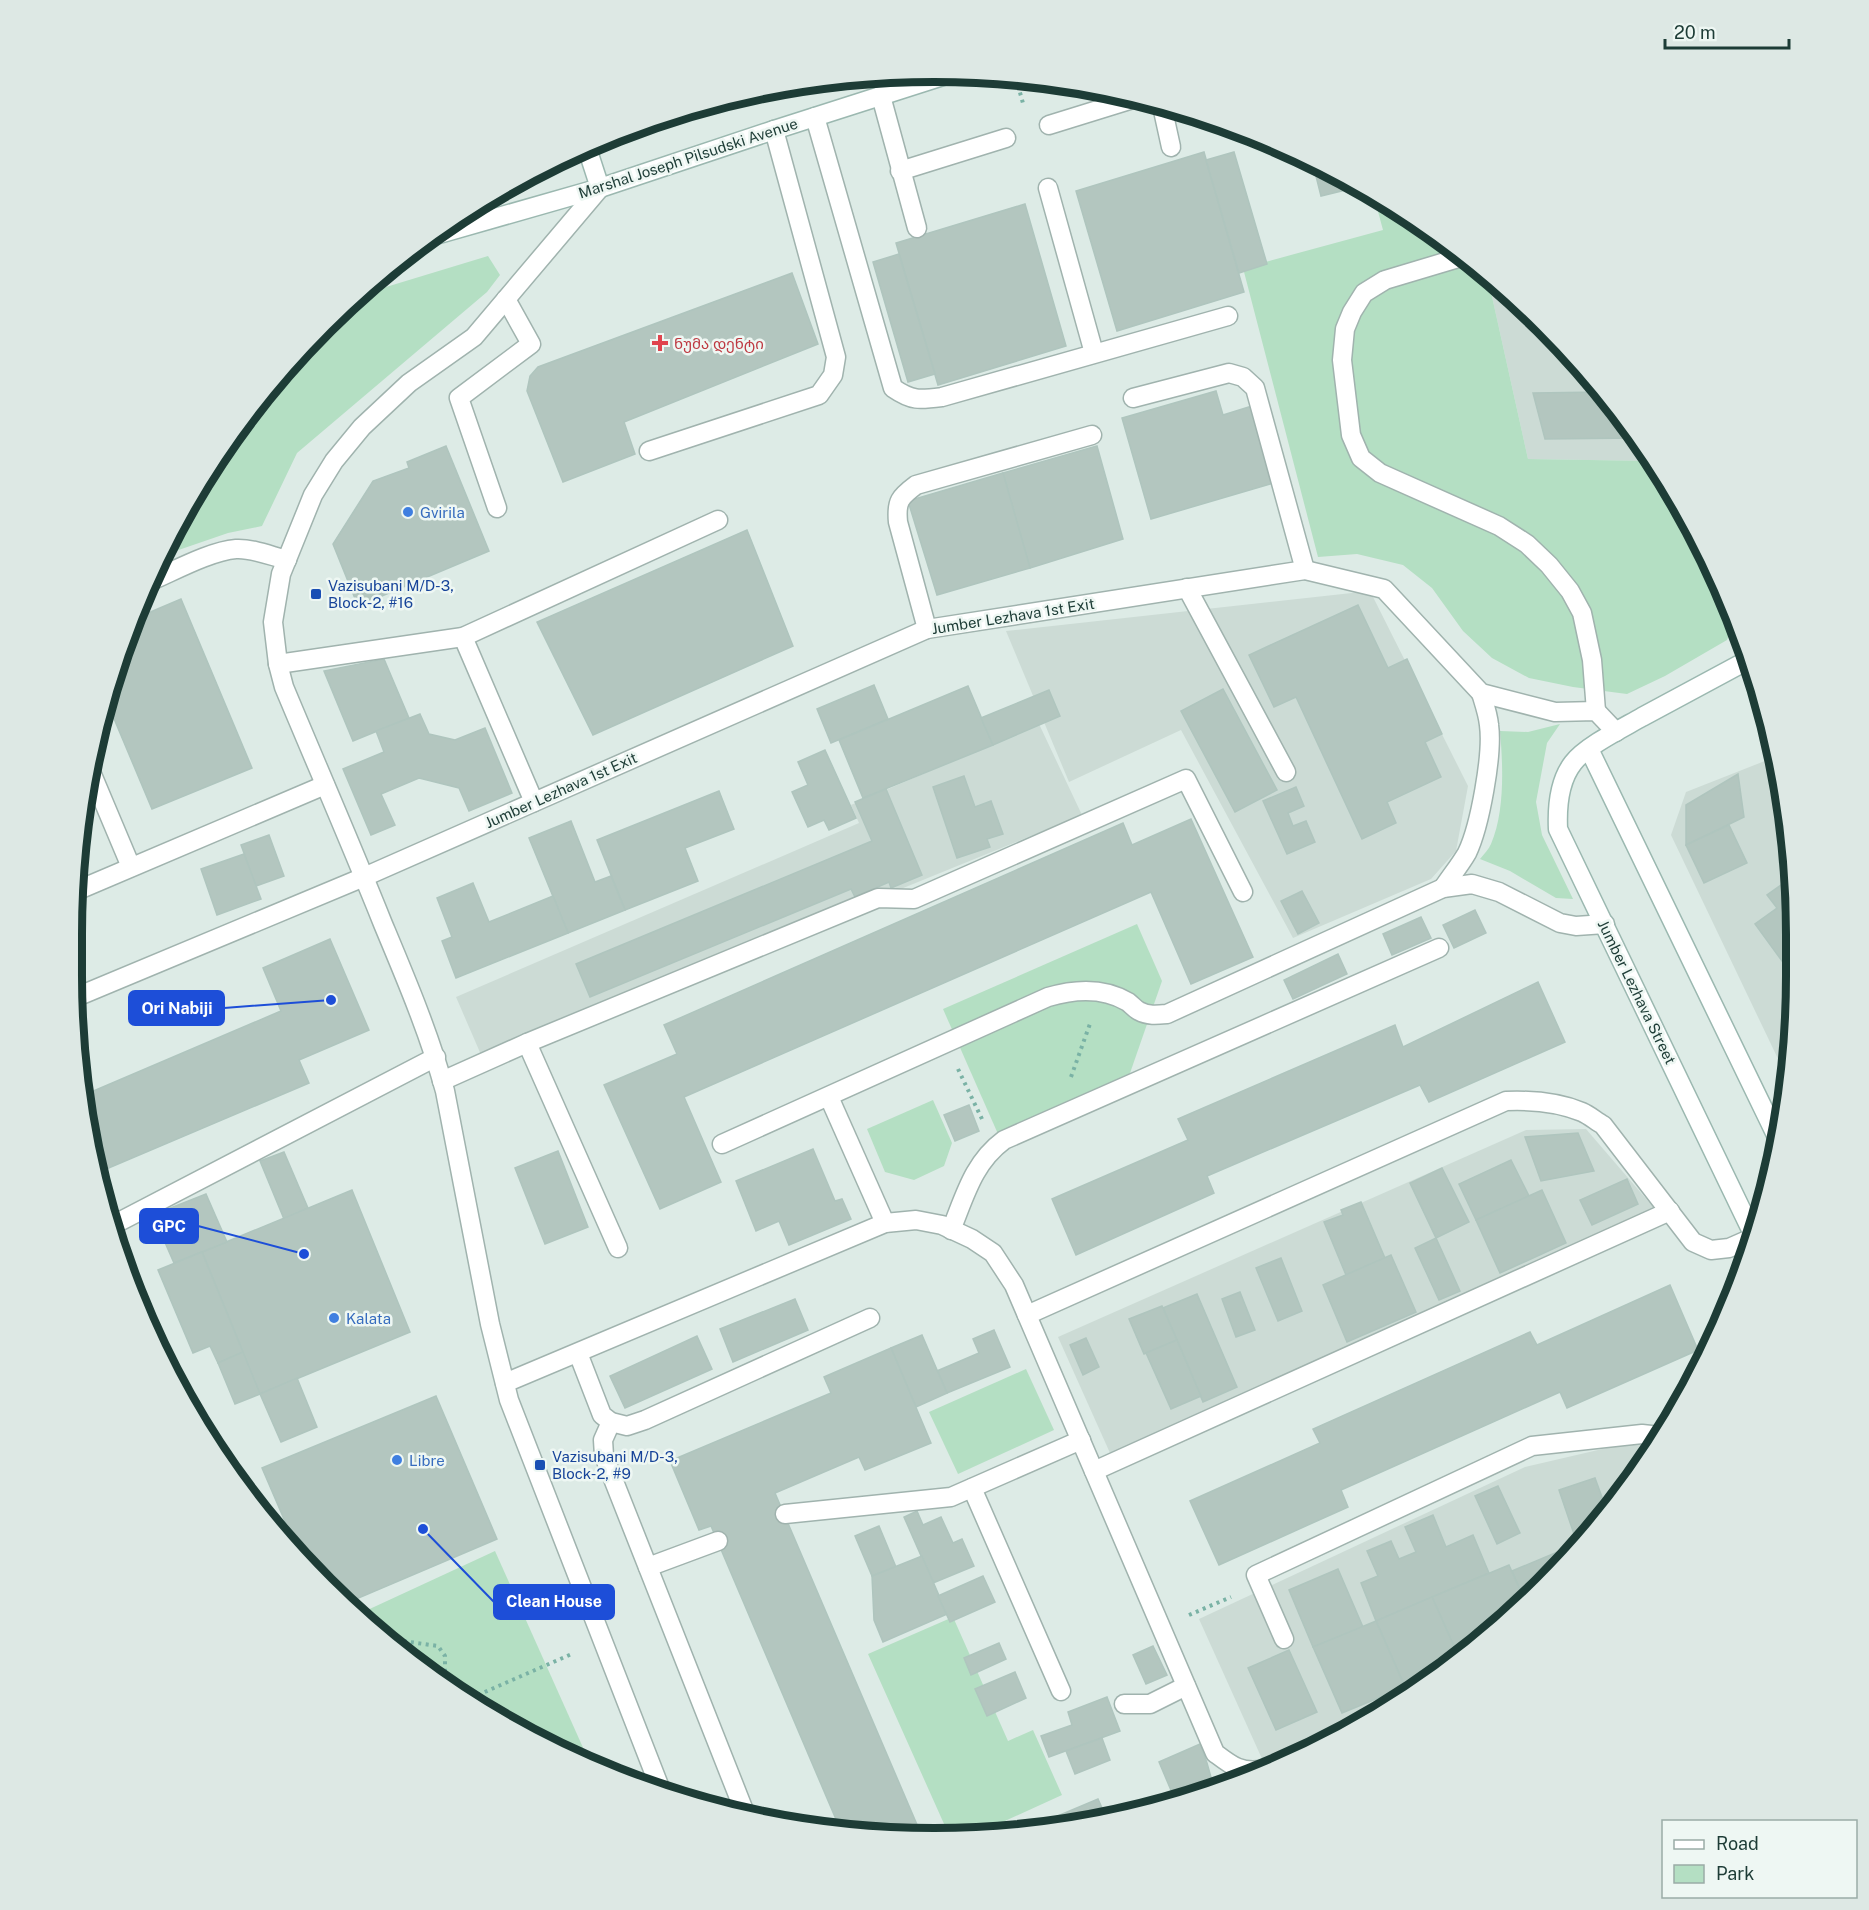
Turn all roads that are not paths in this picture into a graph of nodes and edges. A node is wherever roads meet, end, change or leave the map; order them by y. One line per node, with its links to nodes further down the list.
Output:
1 (923, 82): 2 (street, Marshal Joseph Pilsudski Avenue)
2 (881, 96): 5 (street, Marshal Joseph Pilsudski Avenue); 11 (street)
3 (1119, 103): 6 (street)
4 (1164, 115): 9 (street)
5 (815, 117): 7 (street, Marshal Joseph Pilsudski Avenue); 19 (street)
6 (1048, 125)
7 (774, 130): 12 (street, Marshal Joseph Pilsudski Avenue); 22 (street)
8 (1006, 138): 11 (street)
9 (1171, 147)
10 (589, 156): 12 (street)
11 (900, 171): 14 (street)
12 (600, 188): 15 (street, Marshal Joseph Pilsudski Avenue); 17 (street)
13 (1048, 188): 19 (street)
14 (917, 228)
15 (457, 229)
16 (1454, 260): 34 (street)
17 (506, 298): 23 (street); 25 (street)
18 (1228, 316): 19 (street)
19 (1094, 353)
20 (1133, 398): 26 (street)
21 (1092, 435): 29 (street)
22 (649, 450)
23 (497, 508)
24 (717, 520): 30 (street)
25 (287, 560): 27 (street); 32 (street)
26 (1305, 570): 28 (street, Jumber Lezhava 1st Exit); 33 (street, Jumber Lezhava 1st Exit)
27 (162, 576)
28 (1187, 588): 29 (street, Jumber Lezhava 1st Exit); 37 (street)
29 (927, 629): 40 (street, Jumber Lezhava 1st Exit)
30 (462, 637): 32 (street); 40 (street)
31 (1742, 663): 35 (street, Jumber Lezhava Street)
32 (278, 664): 39 (street)
33 (1481, 693): 34 (street); 44 (street)
34 (1596, 711): 35 (street)
35 (1616, 732): 36 (street, Jumber Lezhava Street)
36 (1589, 749): 46 (street, Jumber Lezhava Street); 53 (street)
37 (1286, 772)
38 (96, 785): 41 (street)
39 (325, 785): 41 (street); 42 (street)
40 (534, 802): 42 (street, Jumber Lezhava 1st Exit)
41 (131, 867): 43 (street)
42 (364, 877): 48 (street, Jumber Lezhava 1st Exit); 50 (street)
43 (84, 888)
44 (1443, 888): 46 (street); 52 (street)
45 (1243, 892): 49 (street)
46 (1605, 924): 58 (street, Jumber Lezhava Street)
47 (1439, 948): 59 (street)
48 (83, 994)
49 (528, 1043): 51 (street); 61 (street)
50 (436, 1057): 51 (street); 56 (street)
51 (442, 1081): 65 (street)
52 (829, 1097): 54 (street); 57 (street)
53 (1772, 1127)
54 (722, 1144)
55 (1670, 1211): 60 (street); 62 (street); 69 (street)
56 (119, 1221)
57 (885, 1223): 59 (street); 64 (street)
58 (1748, 1225)
59 (951, 1230): 62 (street)
60 (1743, 1242)
61 (618, 1248)
62 (1027, 1315): 68 (street)
63 (870, 1318): 66 (street)
64 (578, 1353): 65 (street); 66 (street)
65 (505, 1383): 79 (street)
66 (611, 1422): 73 (street)
67 (1652, 1435): 74 (street)
68 (1080, 1440): 69 (street); 70 (street)
69 (1094, 1470): 75 (street)
70 (972, 1488): 71 (street); 76 (street)
71 (785, 1514)
72 (718, 1541): 73 (street)
73 (648, 1567): 80 (street)
74 (1284, 1639)
75 (1186, 1686): 77 (street); 78 (street)
76 (1061, 1691)
77 (1124, 1704)
78 (1242, 1770)
79 (657, 1781)
80 (742, 1805)

